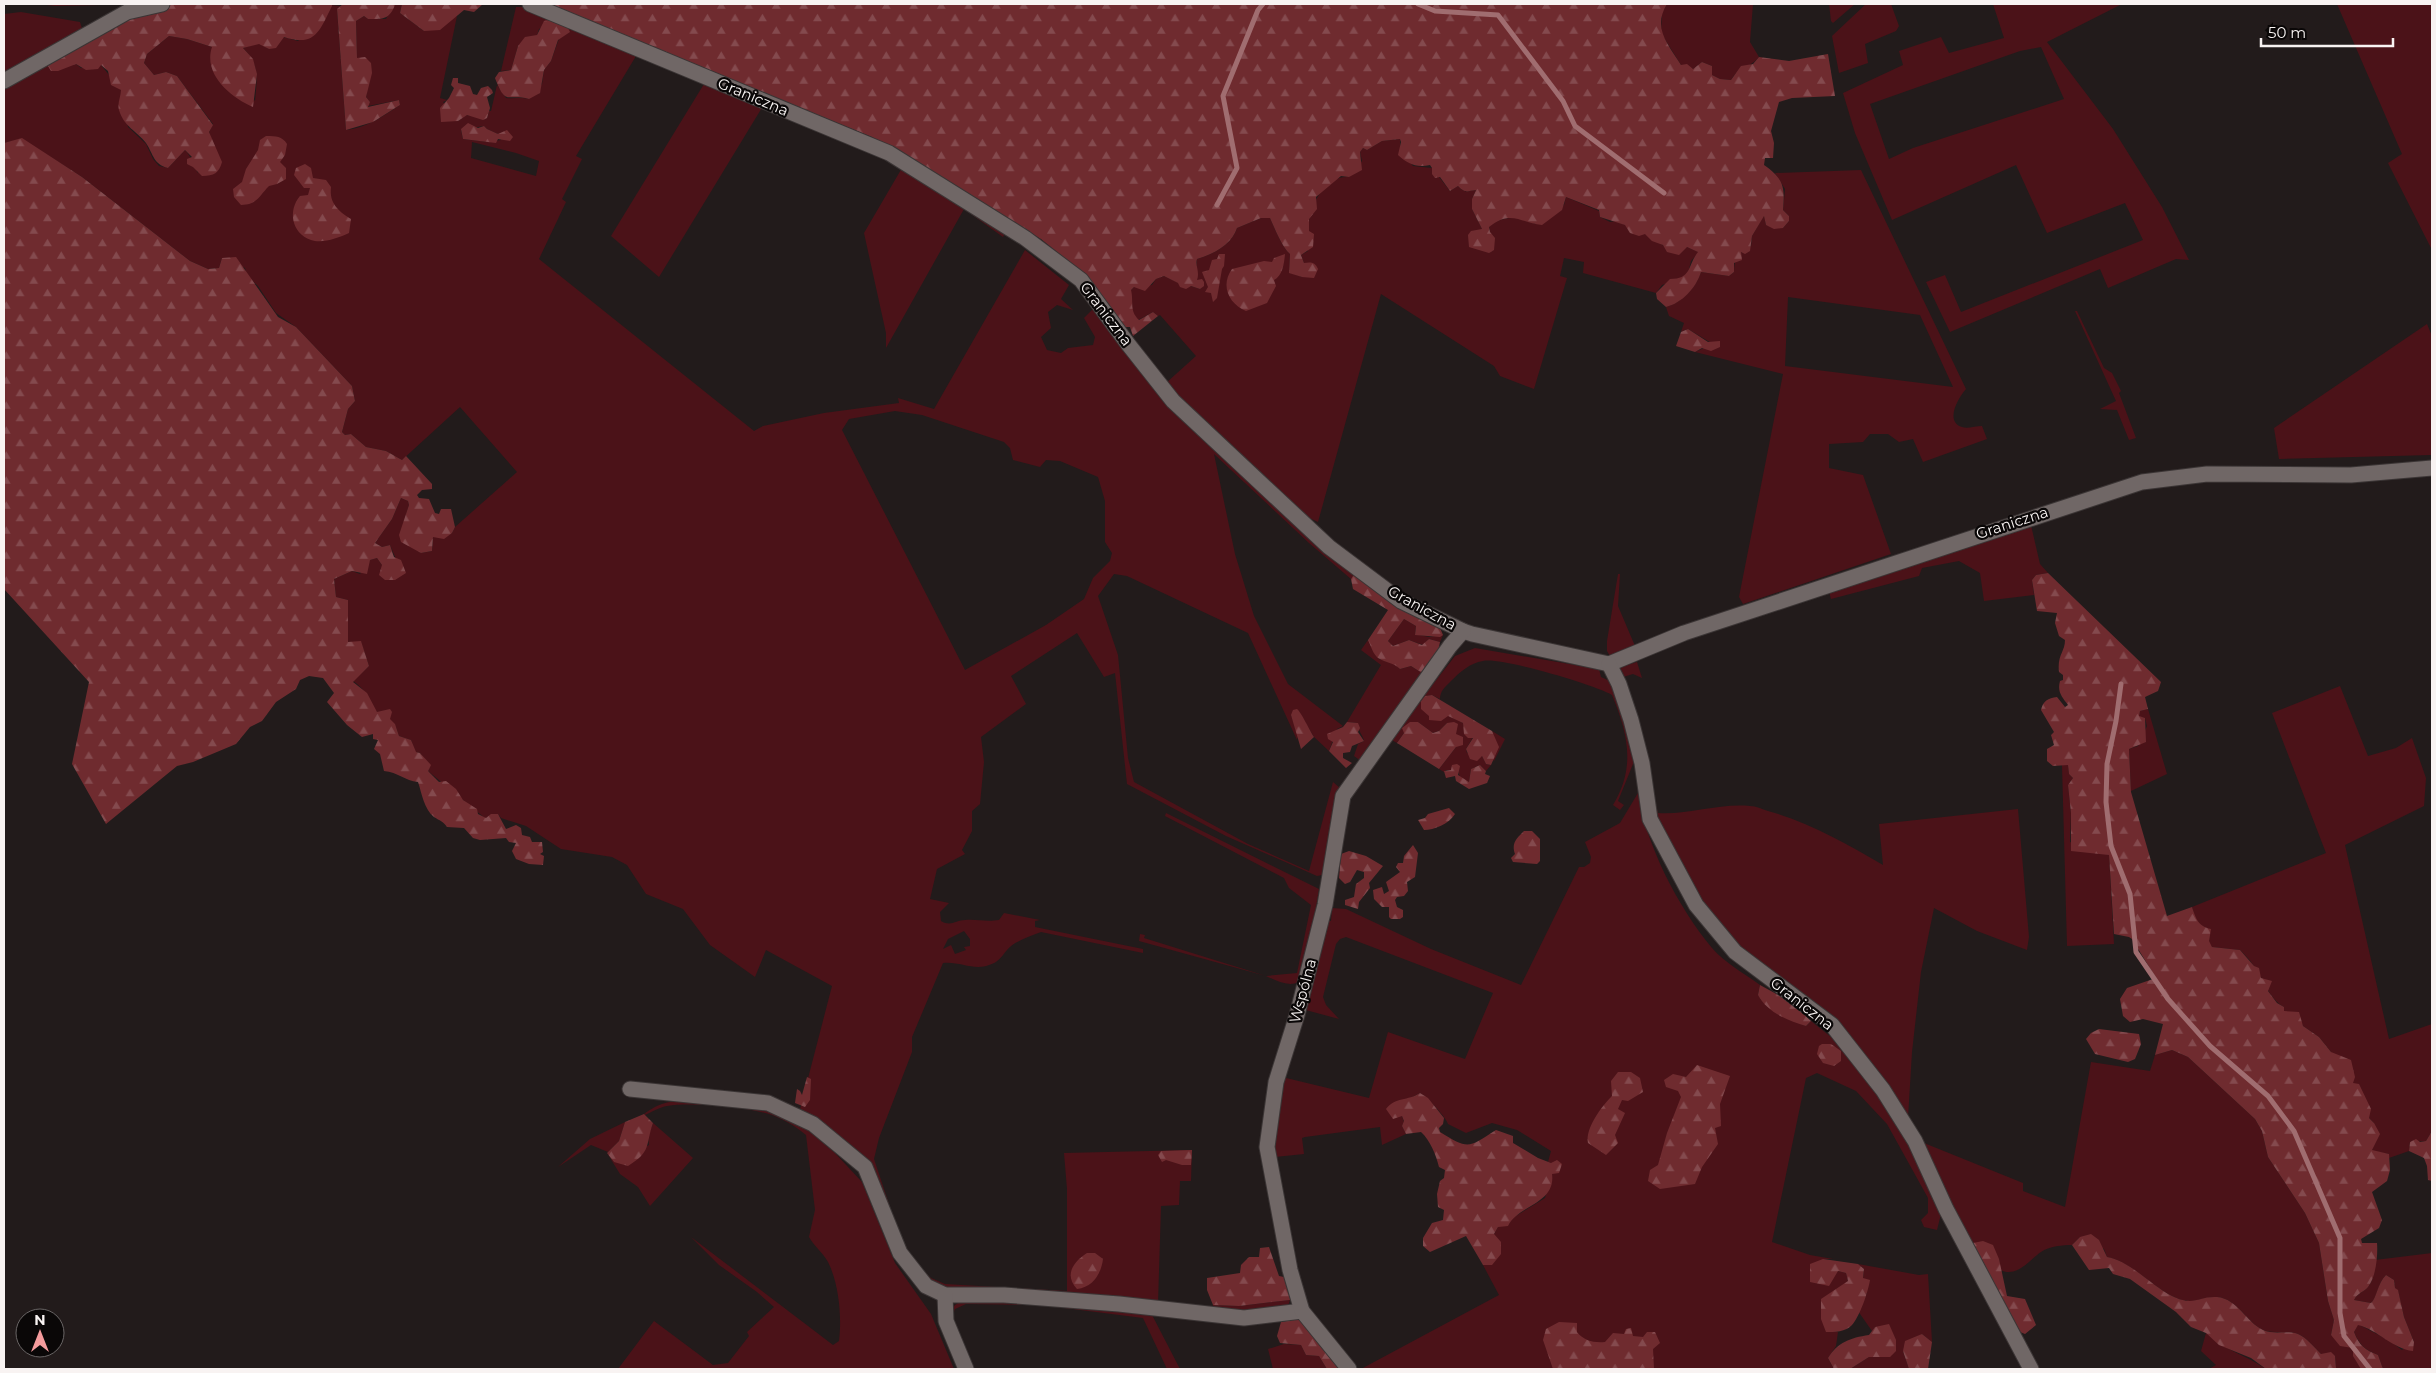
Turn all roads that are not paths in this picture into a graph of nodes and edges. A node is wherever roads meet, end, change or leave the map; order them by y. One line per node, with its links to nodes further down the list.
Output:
1 (162, 4): 3 (street)
2 (530, 4): 5 (street, Graniczna)
3 (4, 81)
4 (2432, 468): 6 (street, Graniczna)
5 (1463, 631): 6 (street, Graniczna); 9 (street, Wspólna)
6 (1609, 664): 12 (street, Graniczna)
7 (630, 1089): 8 (street)
8 (945, 1295): 9 (street); 10 (street)
9 (1302, 1311): 11 (street, Wspólna)
10 (966, 1369)
11 (1349, 1369)
12 (2031, 1369)

